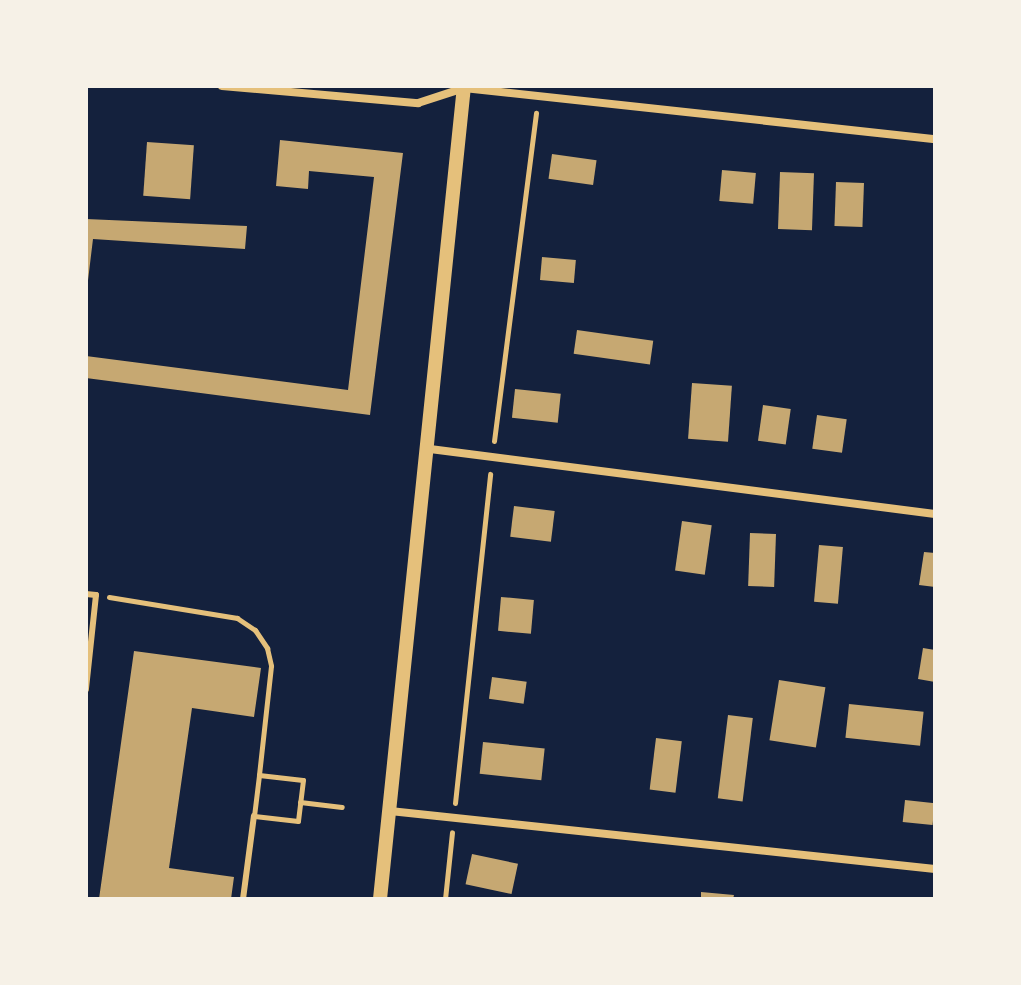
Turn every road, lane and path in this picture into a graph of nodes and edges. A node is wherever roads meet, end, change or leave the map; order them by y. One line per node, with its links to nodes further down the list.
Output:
1 (222, 86): 2 (street)
2 (464, 87): 3 (street); 5 (street)
3 (539, 96): 4 (street); 6 (path)
4 (935, 139)
5 (430, 449): 6 (street); 14 (street)
6 (491, 458): 7 (street); 16 (path)
7 (935, 514)
8 (86, 594): 9 (lane)
9 (96, 595): 10 (lane); 11 (path)
10 (86, 689)
11 (259, 775): 12 (path); 15 (path)
12 (300, 802): 13 (path); 15 (path)
13 (342, 807)
14 (390, 811): 16 (street); 19 (street)
15 (254, 816): 18 (lane)
16 (454, 816): 17 (street); 20 (path)
17 (935, 869)
18 (243, 899)
19 (380, 899)
20 (445, 899)

